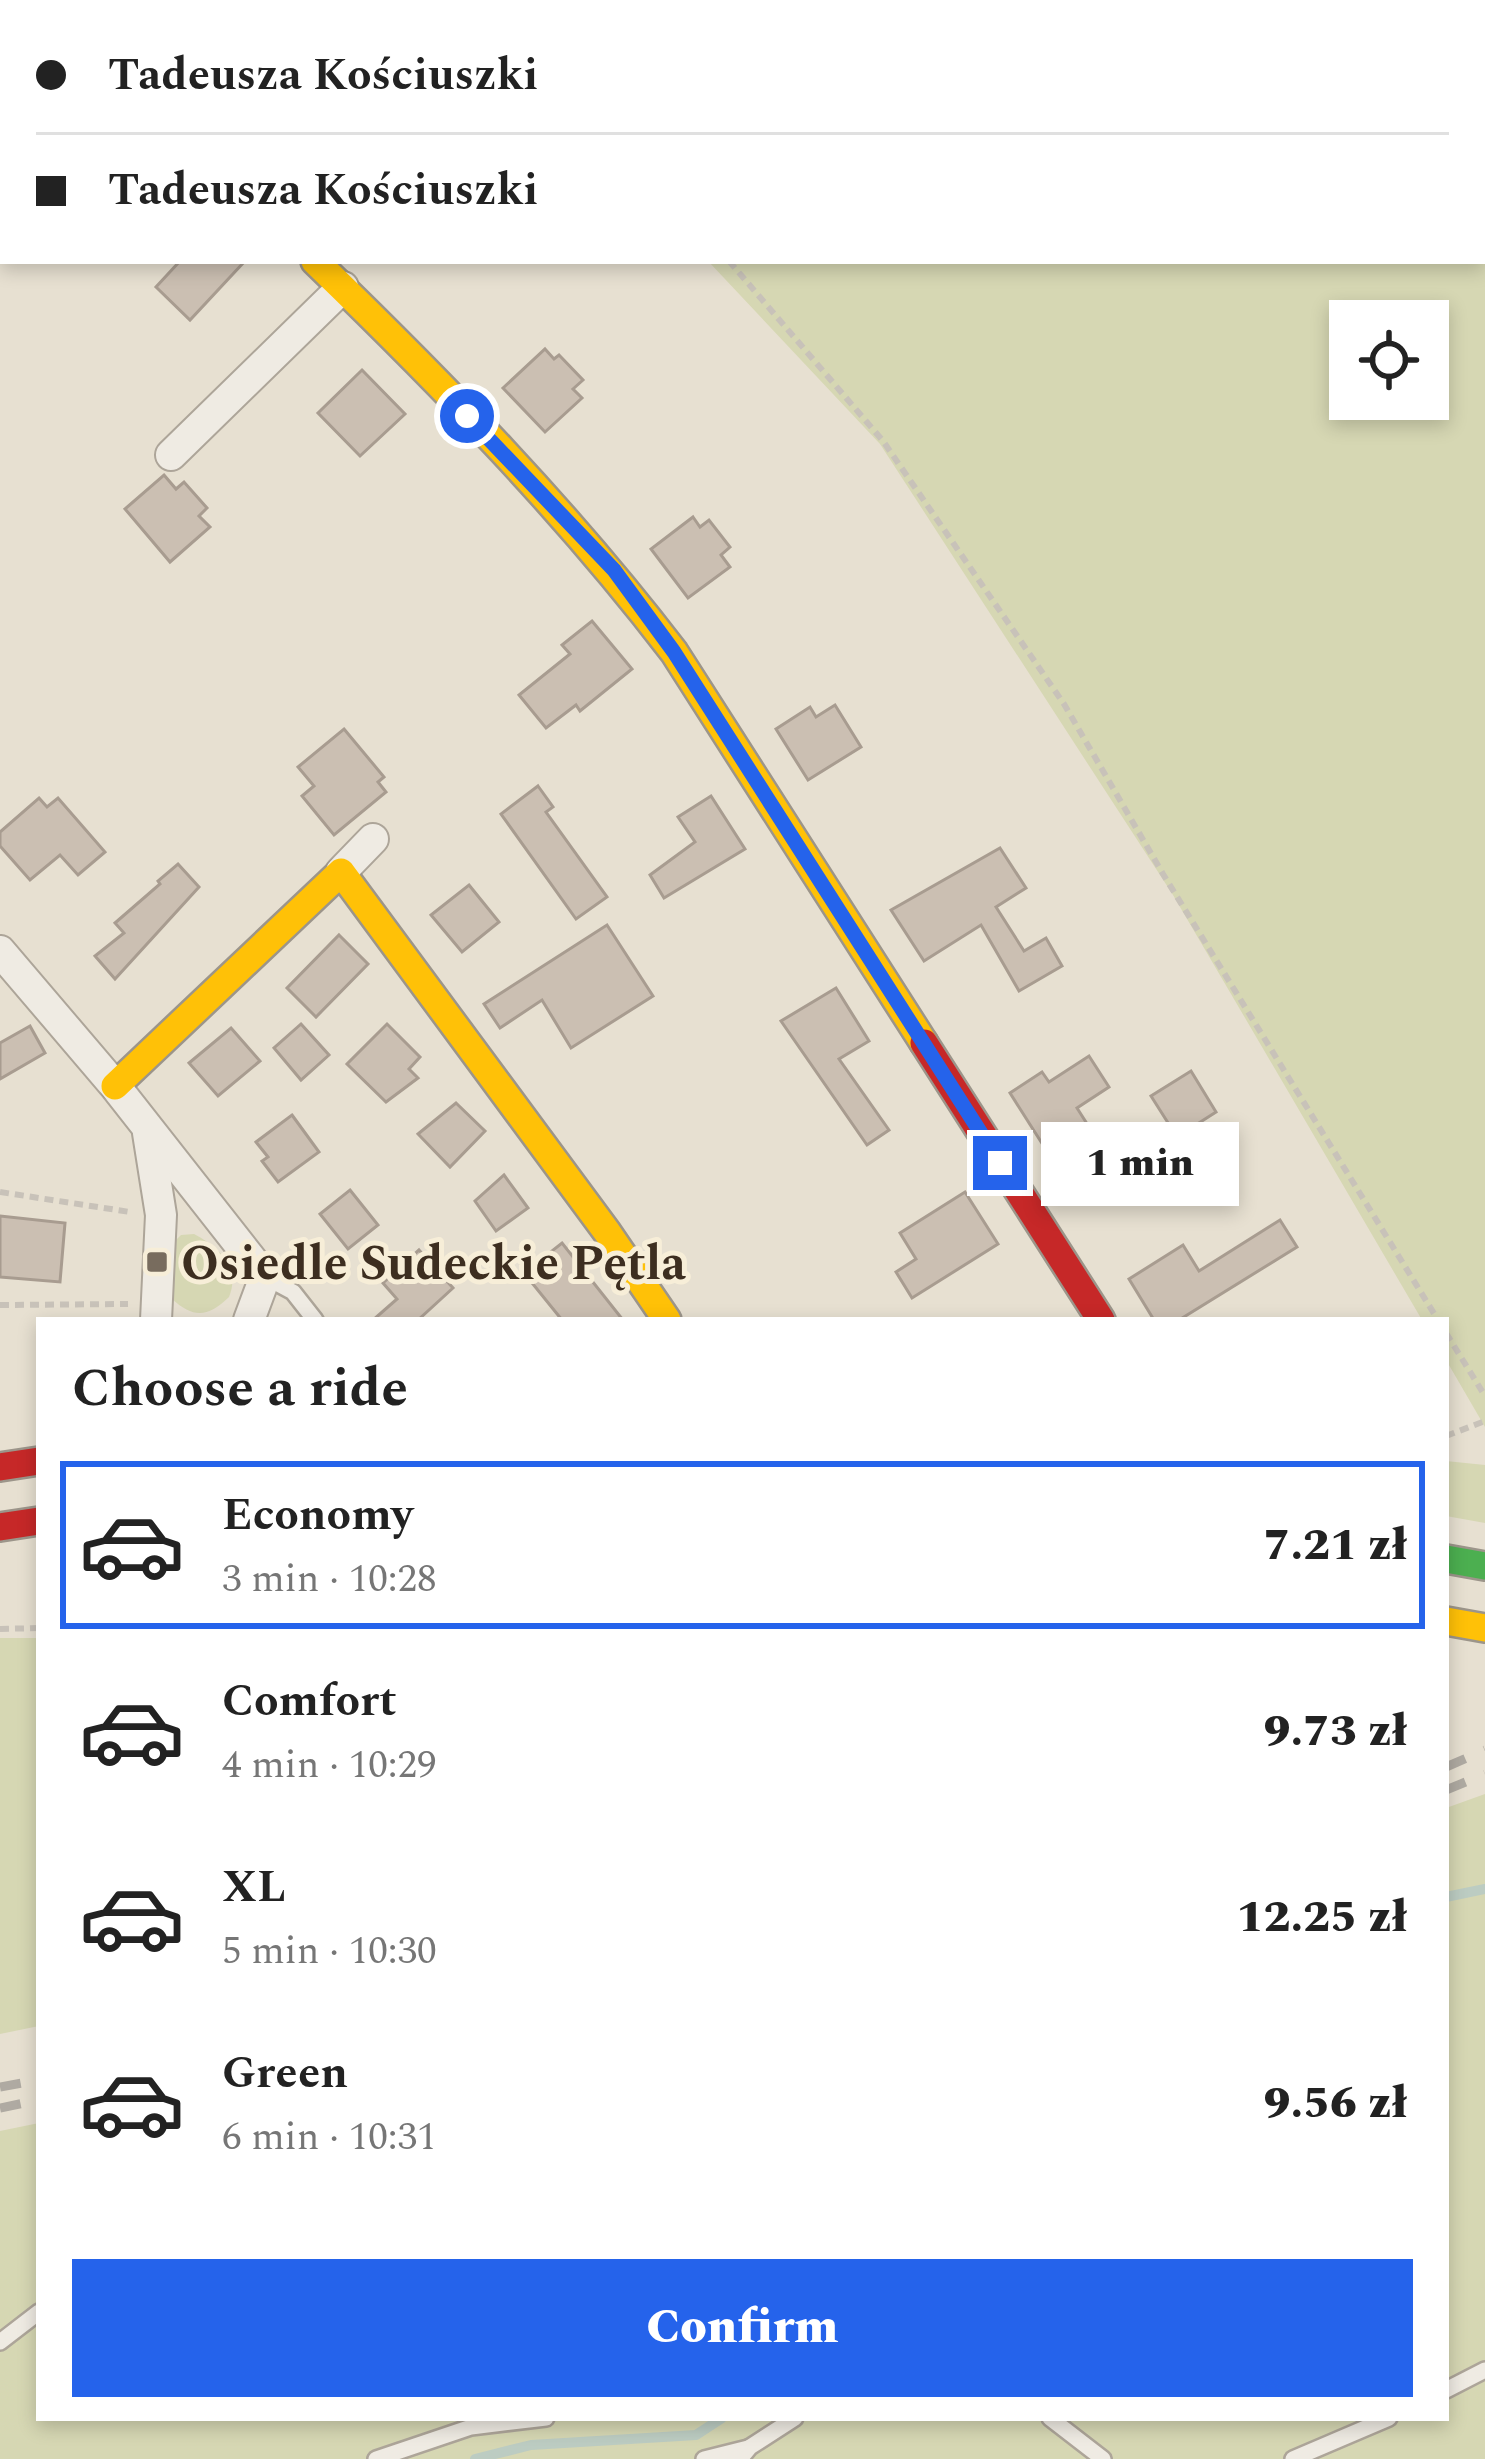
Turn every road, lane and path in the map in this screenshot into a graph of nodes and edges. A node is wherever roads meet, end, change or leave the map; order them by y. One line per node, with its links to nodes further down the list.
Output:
1 (318, 264): 3 (street)
2 (732, 264): 19 (path)
3 (343, 287): 4 (street); 18 (street)
4 (171, 455)
5 (373, 839): 6 (street)
6 (341, 872): 8 (street); 17 (street)
7 (0, 951): 8 (street)
8 (115, 1086): 9 (street)
9 (148, 1133): 12 (street); 14 (street)
10 (0, 1192): 11 (path)
11 (141, 1214)
12 (265, 1277): 15 (street); 16 (lane)
13 (0, 1305): 14 (path)
14 (144, 1312)
15 (250, 1317)
16 (313, 1317)
17 (665, 1317)
18 (1099, 1317)
19 (1436, 1317)
20 (1449, 1338): 21 (path)
21 (1485, 1396)
22 (1485, 1421): 23 (path)
23 (1449, 1435)
24 (36, 1461): 25 (street)
25 (0, 1467)
26 (36, 1521): 27 (street)
27 (0, 1527)
28 (1449, 1560): 29 (street)
29 (1485, 1566)
30 (1449, 1622): 32 (street)
31 (36, 1628): 33 (path)
32 (1485, 1628)
33 (0, 1629)
34 (36, 2314): 35 (lane)
35 (0, 2342)
36 (1485, 2370): 37 (lane)
37 (1449, 2388)
38 (524, 2421): 43 (lane)
39 (791, 2421): 42 (lane)
40 (1054, 2421): 45 (lane)
41 (1382, 2421): 46 (lane)
42 (745, 2453): 44 (lane)
43 (376, 2459)
44 (704, 2459)
45 (1103, 2459)
46 (1293, 2459)

